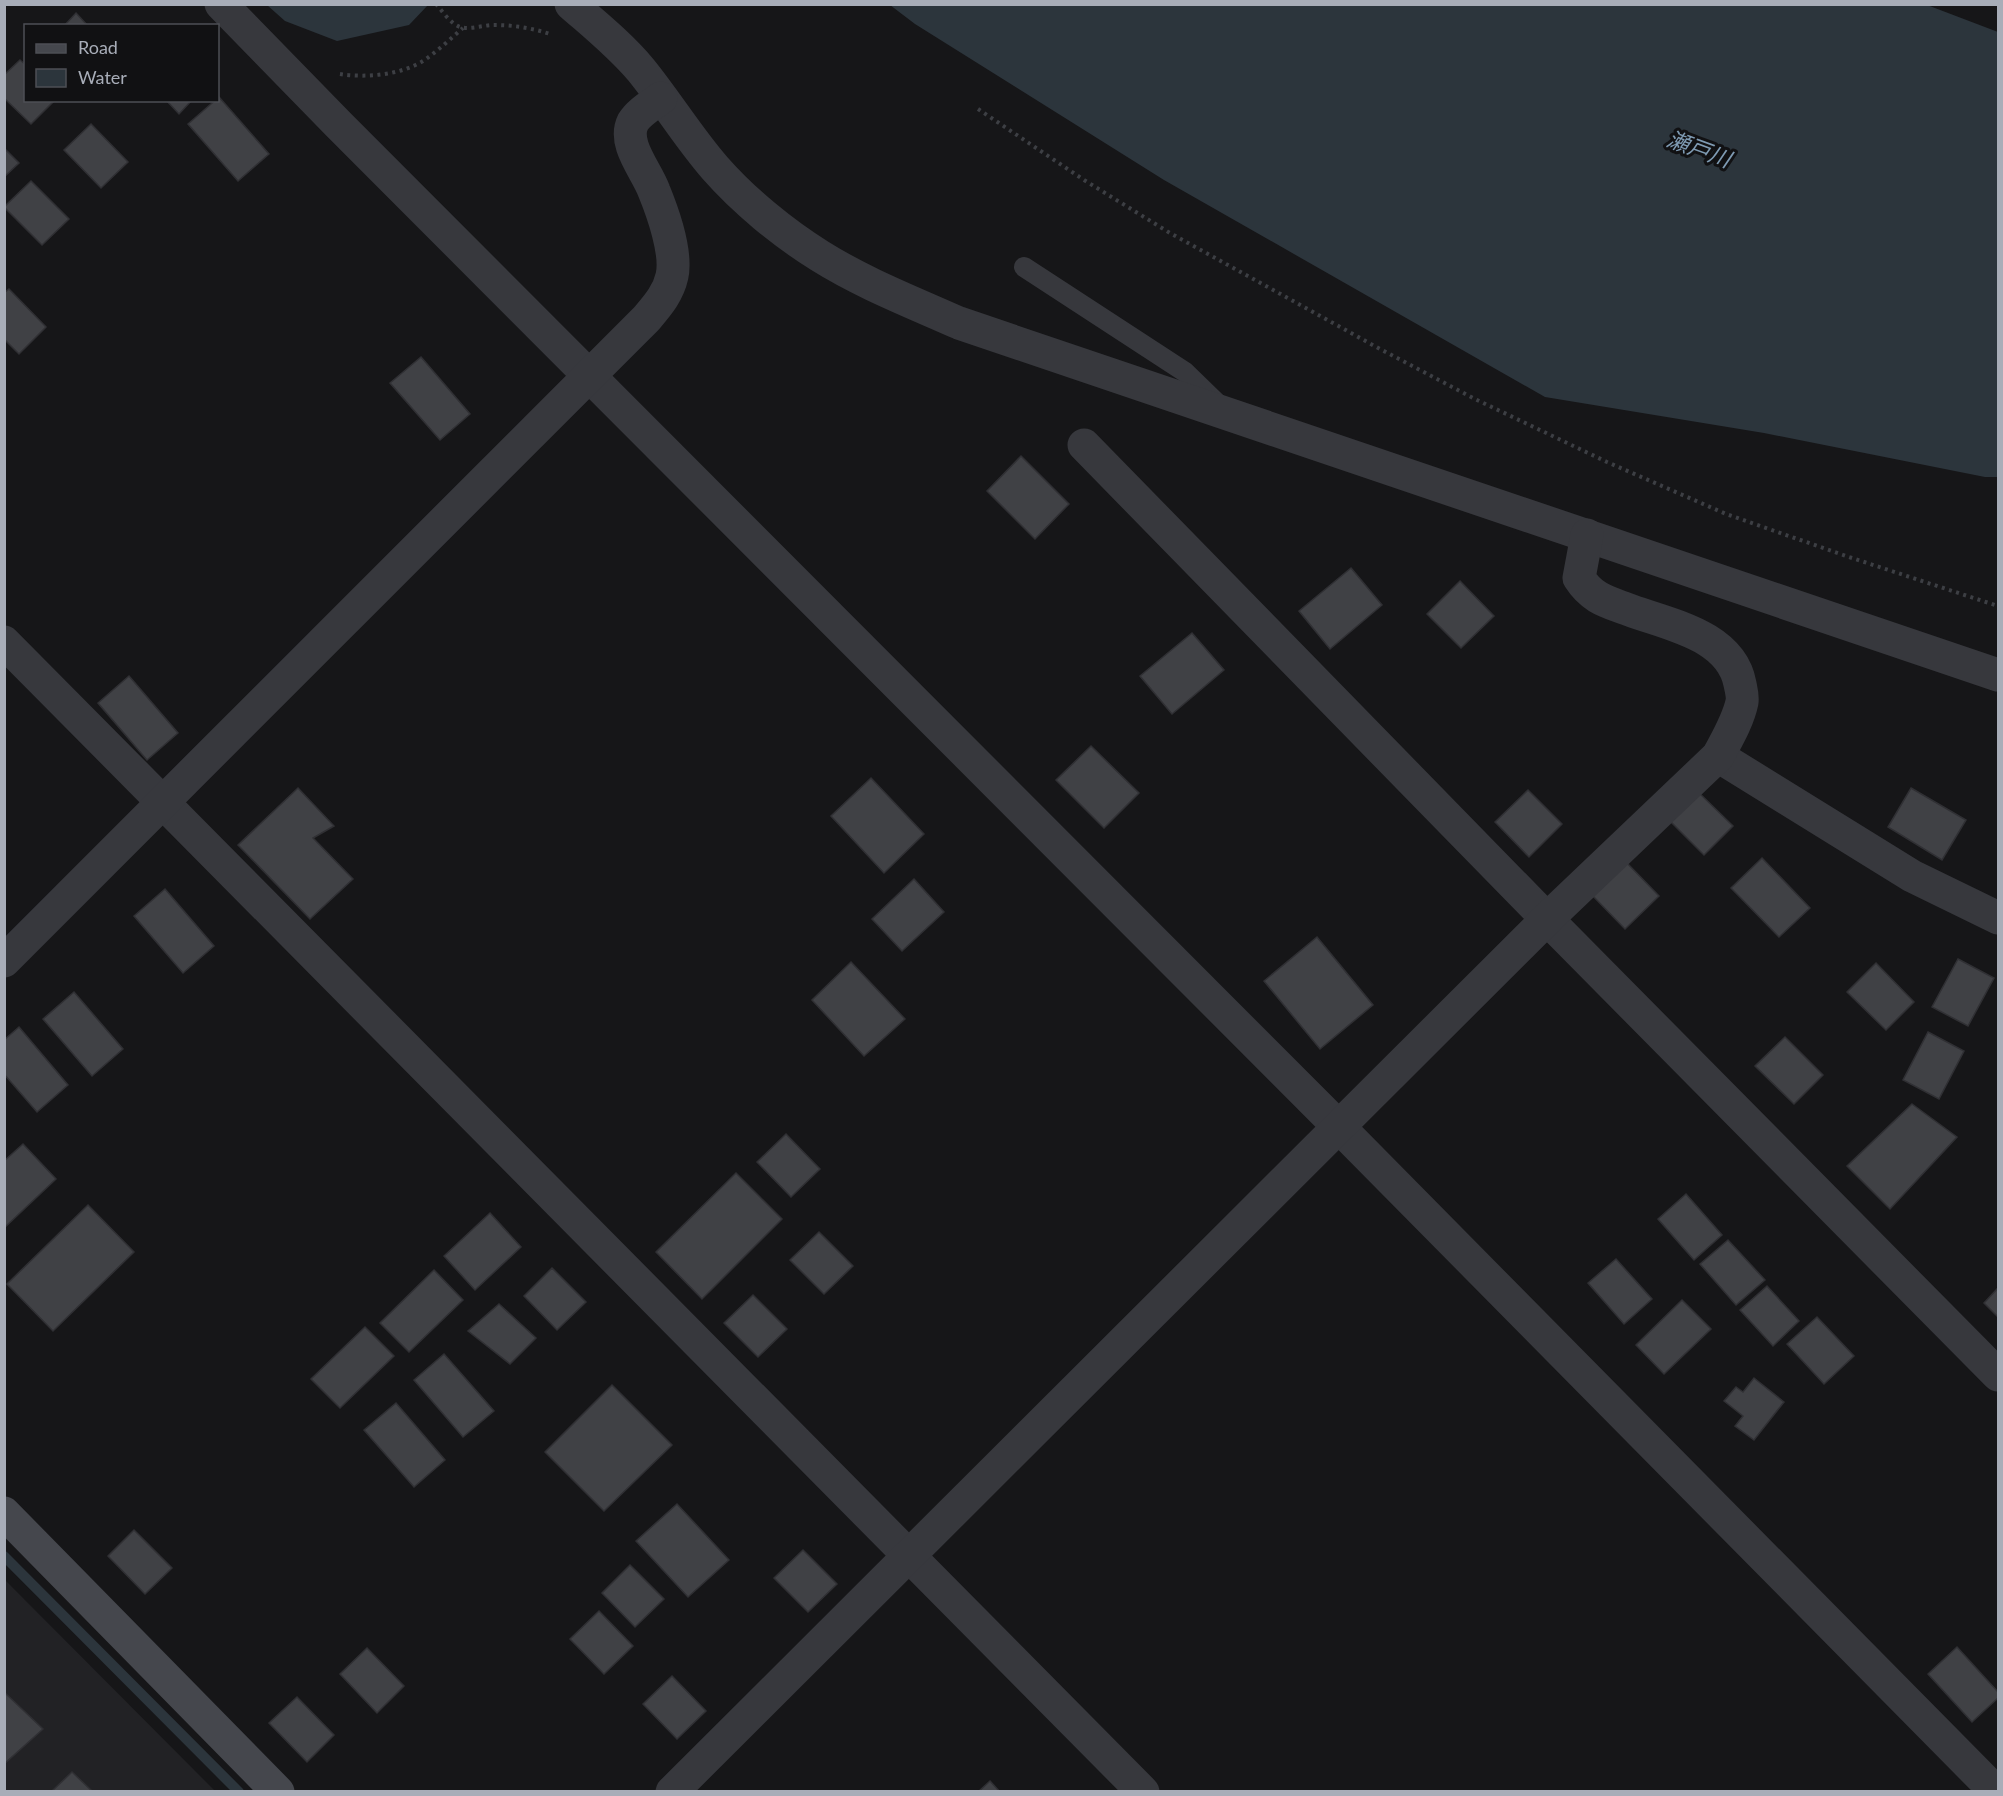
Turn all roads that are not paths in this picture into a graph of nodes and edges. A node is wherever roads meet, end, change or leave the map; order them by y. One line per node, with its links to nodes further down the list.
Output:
1 (221, 4): 5 (street)
2 (571, 4): 3 (street)
3 (661, 98): 5 (street); 6 (street)
4 (1024, 267): 6 (lane)
5 (590, 375): 12 (street); 16 (street)
6 (1227, 413): 8 (street)
7 (1084, 445): 14 (street)
8 (1587, 535): 10 (street); 11 (street)
9 (4, 642): 12 (street)
10 (1998, 675)
11 (1718, 756): 13 (street); 14 (street)
12 (163, 802): 15 (street); 19 (street)
13 (1998, 918)
14 (1547, 919): 16 (street); 17 (street)
15 (4, 961)
16 (1339, 1127): 19 (street); 23 (street)
17 (1998, 1375)
18 (4, 1513): 20 (street)
19 (909, 1556): 21 (street); 22 (street)
20 (278, 1791)
21 (672, 1791)
22 (1143, 1791)
23 (1996, 1791)

